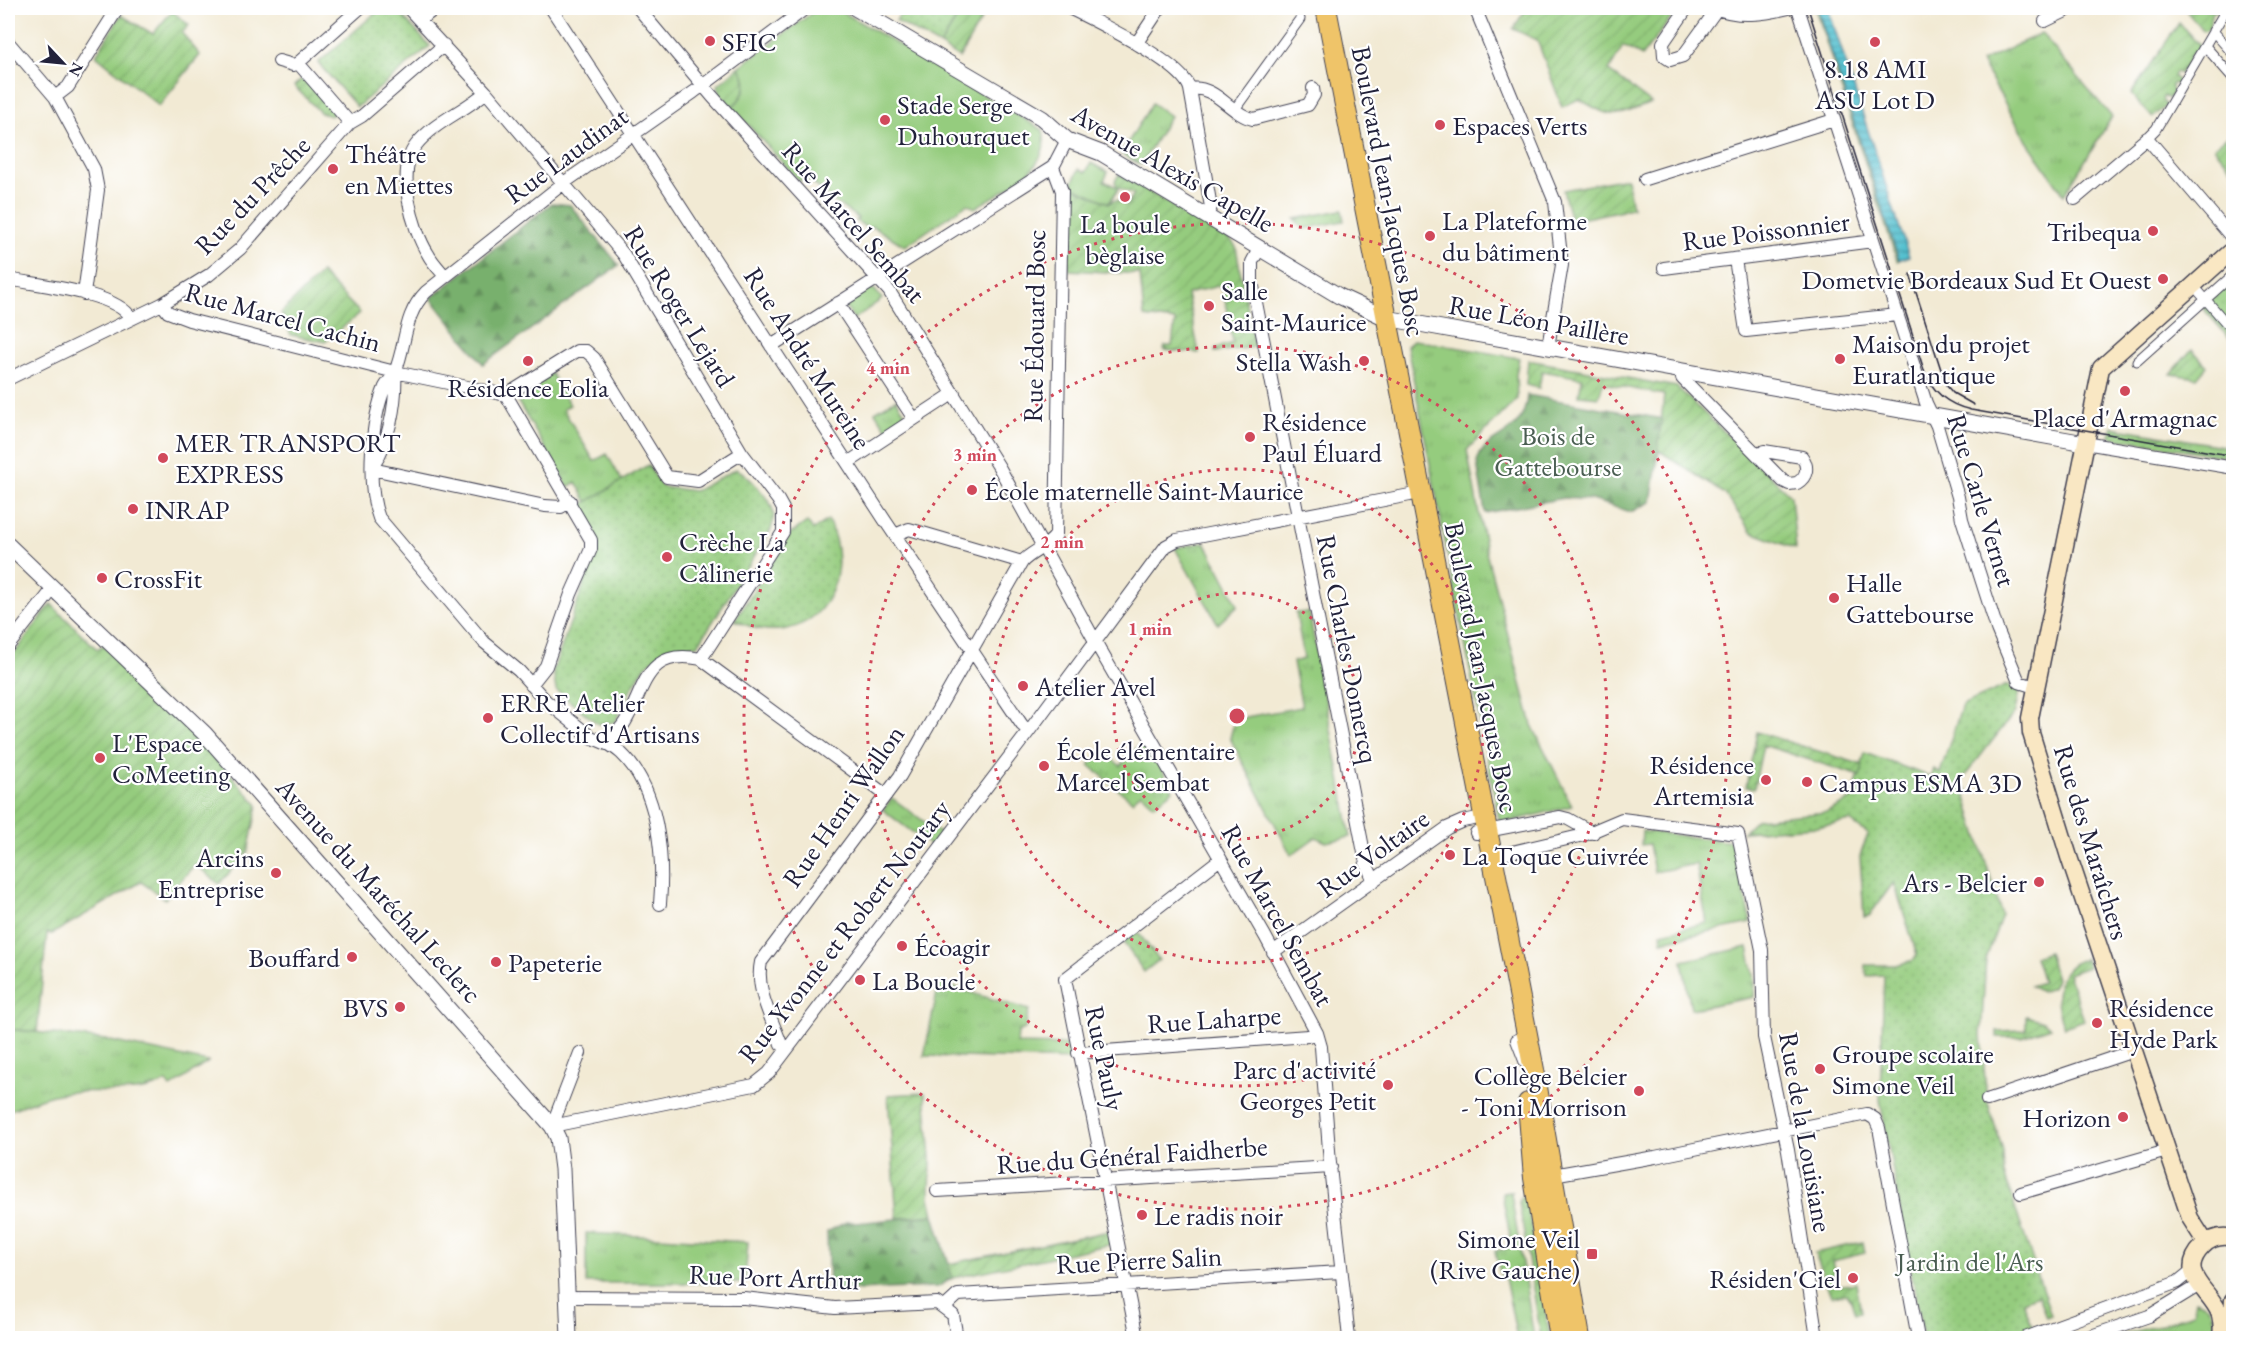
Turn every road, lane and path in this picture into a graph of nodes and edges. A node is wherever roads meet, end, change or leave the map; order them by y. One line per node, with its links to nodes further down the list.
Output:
1 (118, 8): 36 (street)
2 (360, 8): 30 (street)
3 (408, 8): 20 (street, Rue Roger Lejard)
4 (436, 8): 20 (street)
5 (551, 8): 40 (street, Rue André Mureine)
6 (639, 8): 32 (street, Rue Marcel Sembat)
7 (806, 8): 32 (street, Rue Laudinat)
8 (855, 8): 42 (street, Avenue Alexis Capelle)
9 (1069, 8): 25 (street)
10 (1160, 8): 25 (street)
11 (1316, 8): 64 (main road, Boulevard Jean-Jacques Bosc)
12 (1326, 8): 64 (main road, Boulevard Jean-Jacques Bosc)
13 (1475, 8): 68 (street)
14 (1688, 8): 15 (street)
15 (1716, 8): 16 (street)
16 (1789, 8)
17 (1798, 8): 38 (street, Rue Carle Vernet)
18 (2072, 8): 22 (street)
19 (2227, 8): 23 (street)
20 (421, 19): 26 (street, Rue Roger Lejard)
21 (1300, 19): 37 (street)
22 (2045, 21)
23 (2213, 31): 27 (street); 28 (street)
24 (8, 42): 36 (street)
25 (1136, 44): 34 (street)
26 (444, 45): 35 (street, Rue Roger Lejard); 39 (street, Rue du Prêche)
27 (2205, 46): 31 (street); 41 (street)
28 (2234, 55)
29 (279, 62): 30 (street)
30 (298, 63): 39 (street)
31 (2234, 79)
32 (703, 86): 40 (street, Rue Laudinat); 56 (street, Rue Marcel Sembat)
33 (1313, 88): 37 (street)
34 (1190, 89): 37 (street); 47 (street)
35 (486, 92): 45 (street, Rue Roger Lejard); 55 (street)
36 (55, 97): 59 (street)
37 (1235, 110)
38 (1834, 120): 44 (street); 49 (street, Rue Carle Vernet)
39 (350, 123): 62 (street, Rue du Prêche)
40 (634, 135): 45 (street, Rue Laudinat); 67 (street, Rue André Mureine)
41 (2147, 138): 46 (street); 48 (street)
42 (1067, 140): 43 (street); 47 (street, Avenue Alexis Capelle)
43 (1053, 167): 56 (street); 86 (street, Rue Édouard Bosc)
44 (1645, 179)
45 (565, 182): 55 (street, Rue Laudinat); 78 (street, Rue Roger Lejard)
46 (2075, 199)
47 (1206, 216): 50 (street, Avenue Alexis Capelle)
48 (2234, 240)
49 (1873, 241): 52 (street, Rue Poissonnier); 63 (street, Rue Carle Vernet)
50 (1259, 249): 64 (street, Avenue Alexis Capelle); 85 (street, Rue Charles Domercq)
51 (2234, 249): 58 (main road, Rue des Maraîchers)
52 (1735, 258): 53 (street, Rue Poissonnier); 63 (street)
53 (1664, 268)
54 (2234, 274): 60 (street)
55 (445, 276): 71 (street, Rue Laudinat)
56 (878, 278): 61 (street); 73 (street, Rue Marcel Sembat)
57 (8, 279): 59 (street)
58 (2193, 285): 60 (street); 77 (main road, Rue des Maraîchers)
59 (84, 294): 65 (street)
60 (2205, 299): 66 (street); 69 (street)
61 (838, 303): 67 (street); 76 (street)
62 (162, 304): 65 (street, Rue du Prêche); 71 (street, Rue Marcel Cachin)
63 (1897, 315): 75 (street, Rue Carle Vernet)
64 (1380, 316): 68 (street, Rue Léon Paillère); 83 (main road, Boulevard Jean-Jacques Bosc)
65 (131, 318): 72 (street, Rue du Prêche)
66 (2234, 332)
67 (771, 346): 80 (street, Rue André Mureine)
68 (1548, 347): 70 (street, Rue Léon Paillère)
69 (2137, 361)
70 (1683, 371): 75 (street, Rue Léon Paillère); 79 (street)
71 (395, 372): 74 (street, Rue Marcel Cachin); 82 (street, Rue Laudinat)
72 (8, 379)
73 (954, 393): 76 (street); 87 (street, Rue Marcel Sembat)
74 (506, 395): 78 (street); 84 (street)
75 (1932, 416): 77 (street, Rue Léon Paillère); 98 (street, Rue Carle Vernet)
76 (914, 419): 80 (street)
77 (2085, 443): 81 (street); 98 (main road, Rue des Maraîchers)
78 (742, 453): 96 (street, Rue Roger Lejard)
79 (1760, 456)
80 (849, 462): 88 (street, Rue André Mureine)
81 (2234, 468)
82 (372, 469): 84 (street); 97 (street, Rue Laudinat)
83 (1414, 486): 85 (street, Rue Yvonne et Robert Noutary); 102 (main road, Boulevard Jean-Jacques Bosc); 102 (main road, Boulevard Jean-Jacques Bosc)
84 (570, 501): 97 (street)
85 (1298, 517): 93 (street, Rue Yvonne et Robert Noutary); 106 (street, Rue Charles Domercq)
86 (1054, 518): 87 (street); 90 (street, Rue Édouard Bosc)
87 (1036, 534): 90 (street, Rue Marcel Sembat)
88 (895, 536): 91 (street); 95 (street, Rue André Mureine)
89 (8, 545): 92 (street, Avenue du Maréchal Leclerc)
90 (1042, 547): 91 (street); 93 (street, Rue Marcel Sembat)
91 (1022, 562): 95 (street, Rue Henri Wallon)
92 (53, 589): 94 (street); 115 (street, Avenue du Maréchal Leclerc)
93 (1096, 641): 99 (street, Rue Yvonne et Robert Noutary); 105 (street, Rue Marcel Sembat)
94 (8, 646)
95 (971, 650): 99 (street, Rue André Mureine); 101 (street, Rue Henri Wallon)
96 (701, 659): 100 (street); 101 (street)
97 (531, 685): 100 (street, Rue Laudinat)
98 (2035, 687): 111 (main road, Rue des Maraîchers)
99 (1029, 731): 110 (street, Rue Yvonne et Robert Noutary)
100 (607, 744): 107 (street, Rue Laudinat)
101 (886, 795): 110 (street, Rue Henri Wallon)
102 (1480, 825): 103 (street); 104 (main road, Boulevard Jean-Jacques Bosc); 106 (street, Rue Voltaire); 119 (main road, Boulevard Jean-Jacques Bosc)
103 (1593, 832): 104 (street, Rue de la Louisiane); 116 (street, Rue de la Louisiane)
104 (1491, 856): 119 (main road, Boulevard Jean-Jacques Bosc)
105 (1219, 860): 108 (street, Rue Marcel Sembat); 113 (street, Rue Pauly)
106 (1374, 881): 108 (street, Rue Voltaire)
107 (660, 904)
108 (1273, 952): 109 (street, Rue Marcel Sembat)
109 (1317, 1033): 113 (street, Rue Laharpe); 118 (street, Rue Marcel Sembat)
110 (787, 1048): 115 (street, Rue Yvonne et Robert Noutary)
111 (2133, 1051): 114 (street); 117 (main road, Rue des Maraîchers)
112 (580, 1053): 115 (street)
113 (1078, 1053): 120 (street, Rue Pauly)
114 (1987, 1100)
115 (552, 1126): 129 (street, Avenue du Maréchal Leclerc)
116 (1782, 1131): 119 (street); 138 (street, Rue de la Louisiane); 139 (street)
117 (2167, 1151): 122 (street); 124 (main road, Rue des Maraîchers)
118 (1331, 1167): 120 (street, Rue du Général Faidherbe); 126 (street, Rue Marcel Sembat)
119 (1543, 1176): 136 (main road, Boulevard Jean-Jacques Bosc); 137 (main road, Boulevard Jean-Jacques Bosc)
120 (1106, 1182): 121 (street, Rue du Général Faidherbe); 127 (street, Rue Pauly)
121 (937, 1191)
122 (2021, 1193)
123 (2234, 1238): 124 (main road)
124 (2206, 1243): 125 (main road)
125 (2194, 1269): 128 (main road); 140 (street)
126 (1340, 1272): 127 (street, Rue Pierre Salin); 135 (street, Rue Marcel Sembat)
127 (1125, 1285): 131 (street, Rue Pierre Salin); 134 (street, Rue Pauly)
128 (2202, 1290): 130 (main road); 141 (street); 142 (main road)
129 (567, 1297): 131 (street, Rue Port Arthur); 132 (street, Avenue du Maréchal Leclerc)
130 (2233, 1300): 143 (main road)
131 (945, 1307): 133 (street)
132 (568, 1338)
133 (957, 1338)
134 (1137, 1338)
135 (1349, 1338)
136 (1560, 1338)
137 (1580, 1338)
138 (1816, 1338)
139 (1918, 1338)
140 (2025, 1338)
141 (2085, 1338)
142 (2221, 1338)
143 (2230, 1338)

